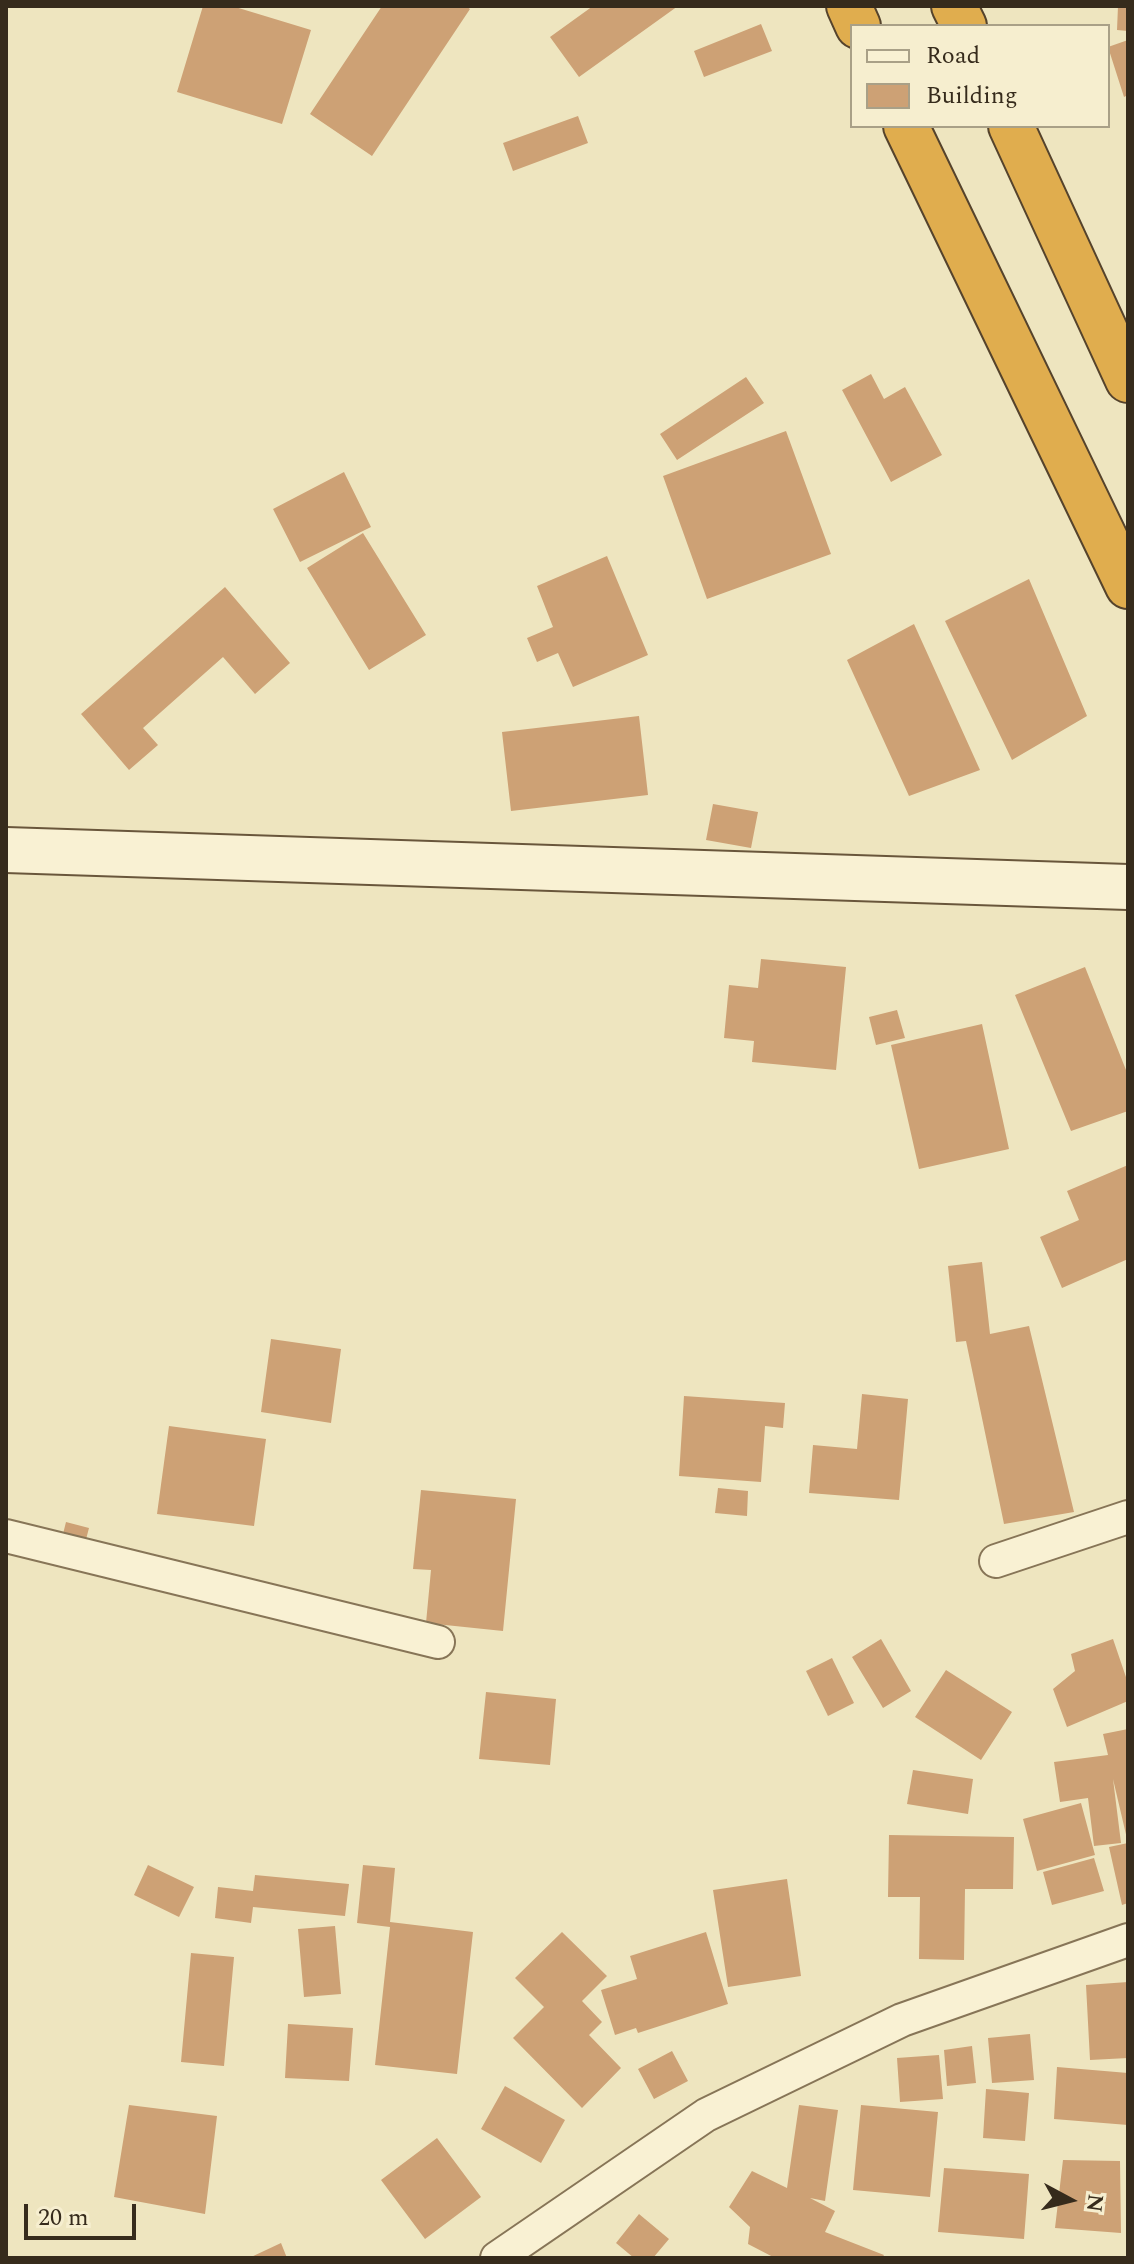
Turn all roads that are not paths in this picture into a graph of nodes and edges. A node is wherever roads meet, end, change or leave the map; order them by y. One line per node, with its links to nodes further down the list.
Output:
1 (954, 6): 2 (highway)
2 (963, 24)
3 (907, 128): 6 (highway)
4 (1012, 128): 5 (highway)
5 (1128, 380)
6 (1128, 586)
7 (6, 850): 8 (street)
8 (1128, 887)
9 (1128, 1517): 11 (street)
10 (6, 1536): 12 (street)
11 (996, 1561)
12 (438, 1642)
13 (1128, 1940): 14 (street)
14 (497, 2258)

